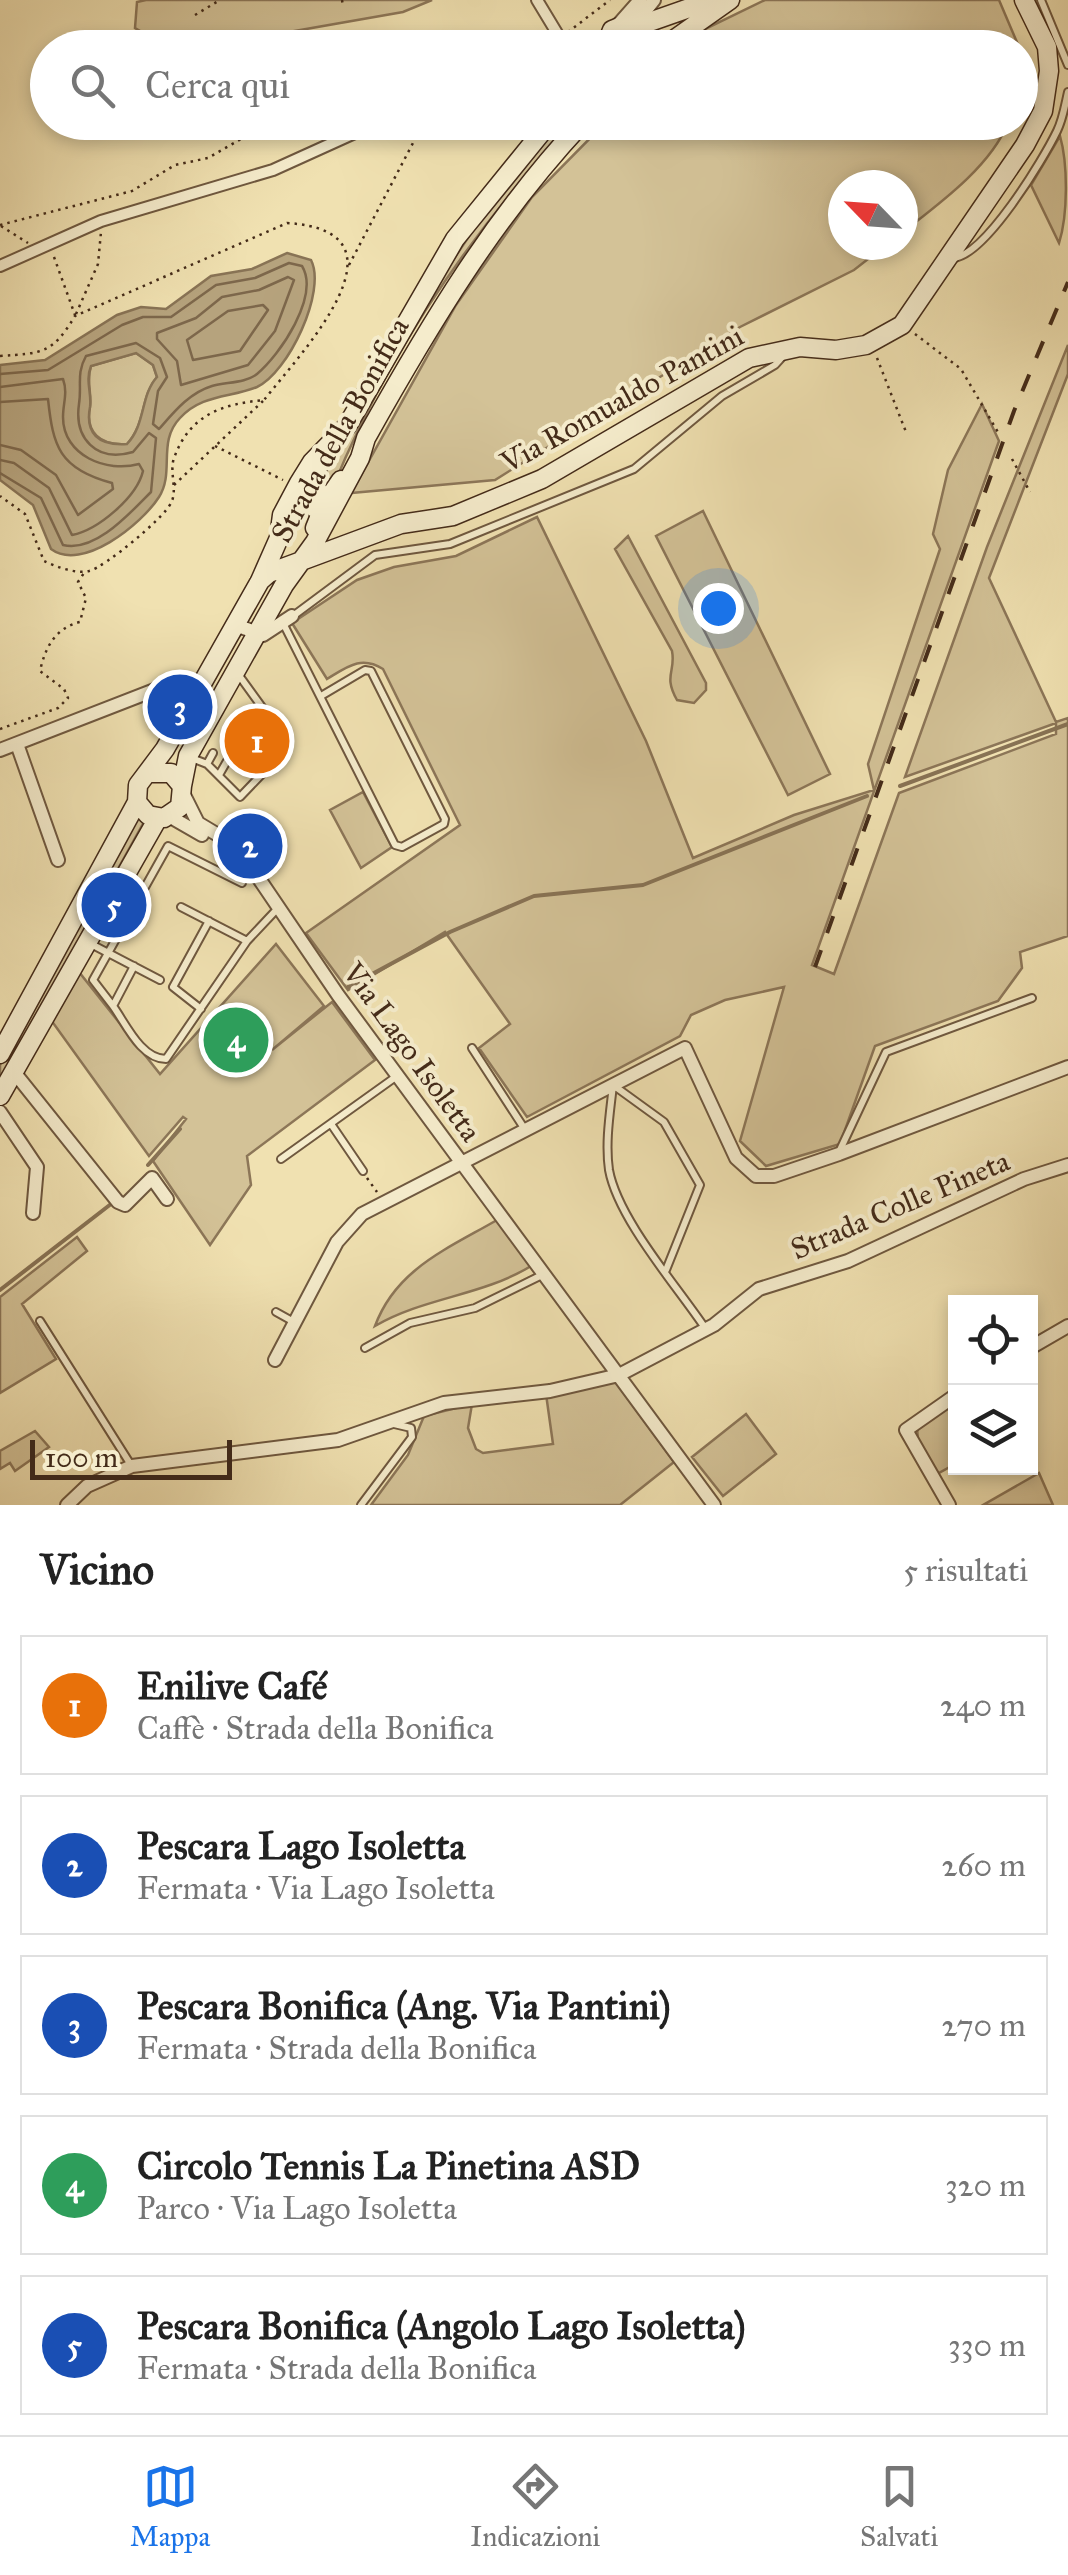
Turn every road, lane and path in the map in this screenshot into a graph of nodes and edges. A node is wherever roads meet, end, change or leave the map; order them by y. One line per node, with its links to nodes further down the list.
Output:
1 (220, 0): 14 (path)
2 (342, 0): 12 (path)
3 (538, 0): 16 (street)
4 (610, 0): 17 (path)
5 (640, 0): 15 (street)
6 (654, 0): 15 (street)
7 (669, 0): 13 (street)
8 (712, 0): 13 (main road)
9 (730, 0): 20 (main road)
10 (1024, 0): 23 (main road, Via Romualdo Pantini)
11 (1042, 0): 21 (lane)
12 (343, 6)
13 (687, 10): 15 (main road)
14 (195, 15)
15 (630, 25): 18 (main road); 19 (main road)
16 (559, 30)
17 (569, 30)
18 (620, 30)
19 (638, 30)
20 (688, 30)
21 (1068, 65)
22 (1068, 92): 34 (lane, Via Romualdo Pantini)
23 (1038, 120)
24 (239, 140): 31 (path)
25 (338, 140): 30 (street)
26 (414, 140): 36 (path)
27 (534, 140): 45 (main road, Strada della Bonifica)
28 (567, 140): 47 (main road, Strada della Bonifica)
29 (1028, 140): 34 (main road, Via Romualdo Pantini)
30 (101, 221): 32 (street); 37 (path)
31 (0, 225): 33 (path)
32 (48, 242): 33 (street); 37 (path)
33 (34, 249): 35 (street)
34 (948, 256): 38 (main road, Via Romualdo Pantini)
35 (0, 266)
36 (348, 266): 37 (path); 42 (path)
37 (76, 316): 41 (path)
38 (902, 325): 39 (main road, Via Romualdo Pantini); 44 (path)
39 (872, 342): 40 (main road, Via Romualdo Pantini); 43 (path)
40 (786, 348): 55 (main road, Via Romualdo Pantini); 58 (lane, Via Romualdo Pantini)
41 (0, 356)
42 (264, 400): 46 (path); 50 (path)
43 (906, 432)
44 (999, 434)
45 (339, 436): 47 (main road); 49 (main road, Strada della Bonifica)
46 (215, 446): 49 (path); 50 (path)
47 (360, 449): 54 (main road, Strada della Bonifica)
48 (1012, 460): 51 (path)
49 (299, 483): 53 (main road, Strada della Bonifica)
50 (174, 486): 56 (path)
51 (1030, 492)
52 (0, 496): 56 (path)
53 (279, 538): 54 (main road); 57 (main road, Strada della Bonifica)
54 (307, 547): 55 (main road, Strada della Bonifica)
55 (296, 565): 57 (main road, Via Romualdo Pantini); 60 (main road, Strada della Bonifica)
56 (85, 572): 66 (path)
57 (260, 581): 59 (main road, Strada della Bonifica)
58 (288, 620): 60 (street, Via Romualdo Pantini); 65 (lane)
59 (234, 629): 60 (street); 62 (main road, Strada della Bonifica)
60 (256, 635): 61 (main road, Strada della Bonifica)
61 (236, 671): 63 (lane); 70 (main road, Strada della Bonifica)
62 (202, 684): 67 (street); 73 (main road, Strada della Bonifica)
63 (249, 686): 64 (lane); 74 (lane)
64 (244, 695)
65 (321, 696): 65 (lane)
66 (0, 729)
67 (17, 744): 68 (street); 81 (street)
68 (0, 750)
69 (213, 753): 72 (lane)
70 (188, 756): 72 (lane); 75 (main road, Strada della Bonifica)
71 (227, 761): 74 (lane)
72 (207, 764): 74 (lane)
73 (149, 773): 75 (main road); 76 (main road)
74 (219, 776)
75 (183, 790): 77 (main road); 79 (street, Via Lago Isoletta)
76 (137, 802): 77 (main road); 95 (main road)
77 (164, 817): 78 (main road); 79 (street, Via Lago Isoletta)
78 (140, 846): 80 (lane); 87 (main road)
79 (243, 855): 84 (street, Via Lago Isoletta)
80 (162, 857): 82 (lane); 88 (lane)
81 (58, 860)
82 (242, 883)
83 (182, 907): 85 (lane)
84 (279, 907): 86 (lane); 98 (street, Via Lago Isoletta)
85 (208, 921): 86 (lane); 93 (lane)
86 (247, 941): 93 (lane)
87 (86, 942): 88 (lane); 97 (main road)
88 (108, 953): 89 (lane); 92 (lane)
89 (134, 966): 90 (lane); 92 (lane)
90 (160, 980)
91 (1032, 998): 104 (lane)
92 (113, 1006): 93 (lane)
93 (200, 1009)
94 (472, 1048): 103 (lane)
95 (0, 1054)
96 (1068, 1067): 104 (street)
97 (14, 1072): 100 (main road); 109 (street)
98 (398, 1076): 102 (lane); 106 (street, Via Lago Isoletta)
99 (613, 1085): 103 (street); 104 (street); 112 (lane); 112 (lane)
100 (0, 1096)
101 (0, 1112): 111 (street)
102 (330, 1124): 105 (lane); 108 (lane)
103 (524, 1129): 106 (street)
104 (839, 1154)
105 (282, 1159)
106 (460, 1162): 110 (street); 113 (street, Via Lago Isoletta)
107 (1068, 1165): 118 (street, Strada Colle Pineta)
108 (363, 1171): 110 (path)
109 (168, 1199)
110 (384, 1202): 116 (street)
111 (33, 1213)
112 (666, 1270): 118 (lane)
113 (543, 1275): 120 (lane); 122 (street, Via Lago Isoletta)
114 (276, 1312): 116 (lane)
115 (40, 1321): 125 (lane)
116 (295, 1322): 121 (street)
117 (1068, 1326): 119 (street)
118 (706, 1329): 122 (street, Strada Colle Pineta)
119 (1038, 1343)
120 (365, 1348)
121 (275, 1360)
122 (618, 1375): 124 (street, Strada Colle Pineta); 128 (street, Via Lago Isoletta)
123 (948, 1401): 129 (street)
124 (388, 1423): 125 (street, Strada Colle Pineta); 127 (lane)
125 (132, 1466): 126 (street, Strada Colle Pineta)
126 (67, 1505)
127 (361, 1505)
128 (714, 1505)
129 (949, 1505)

